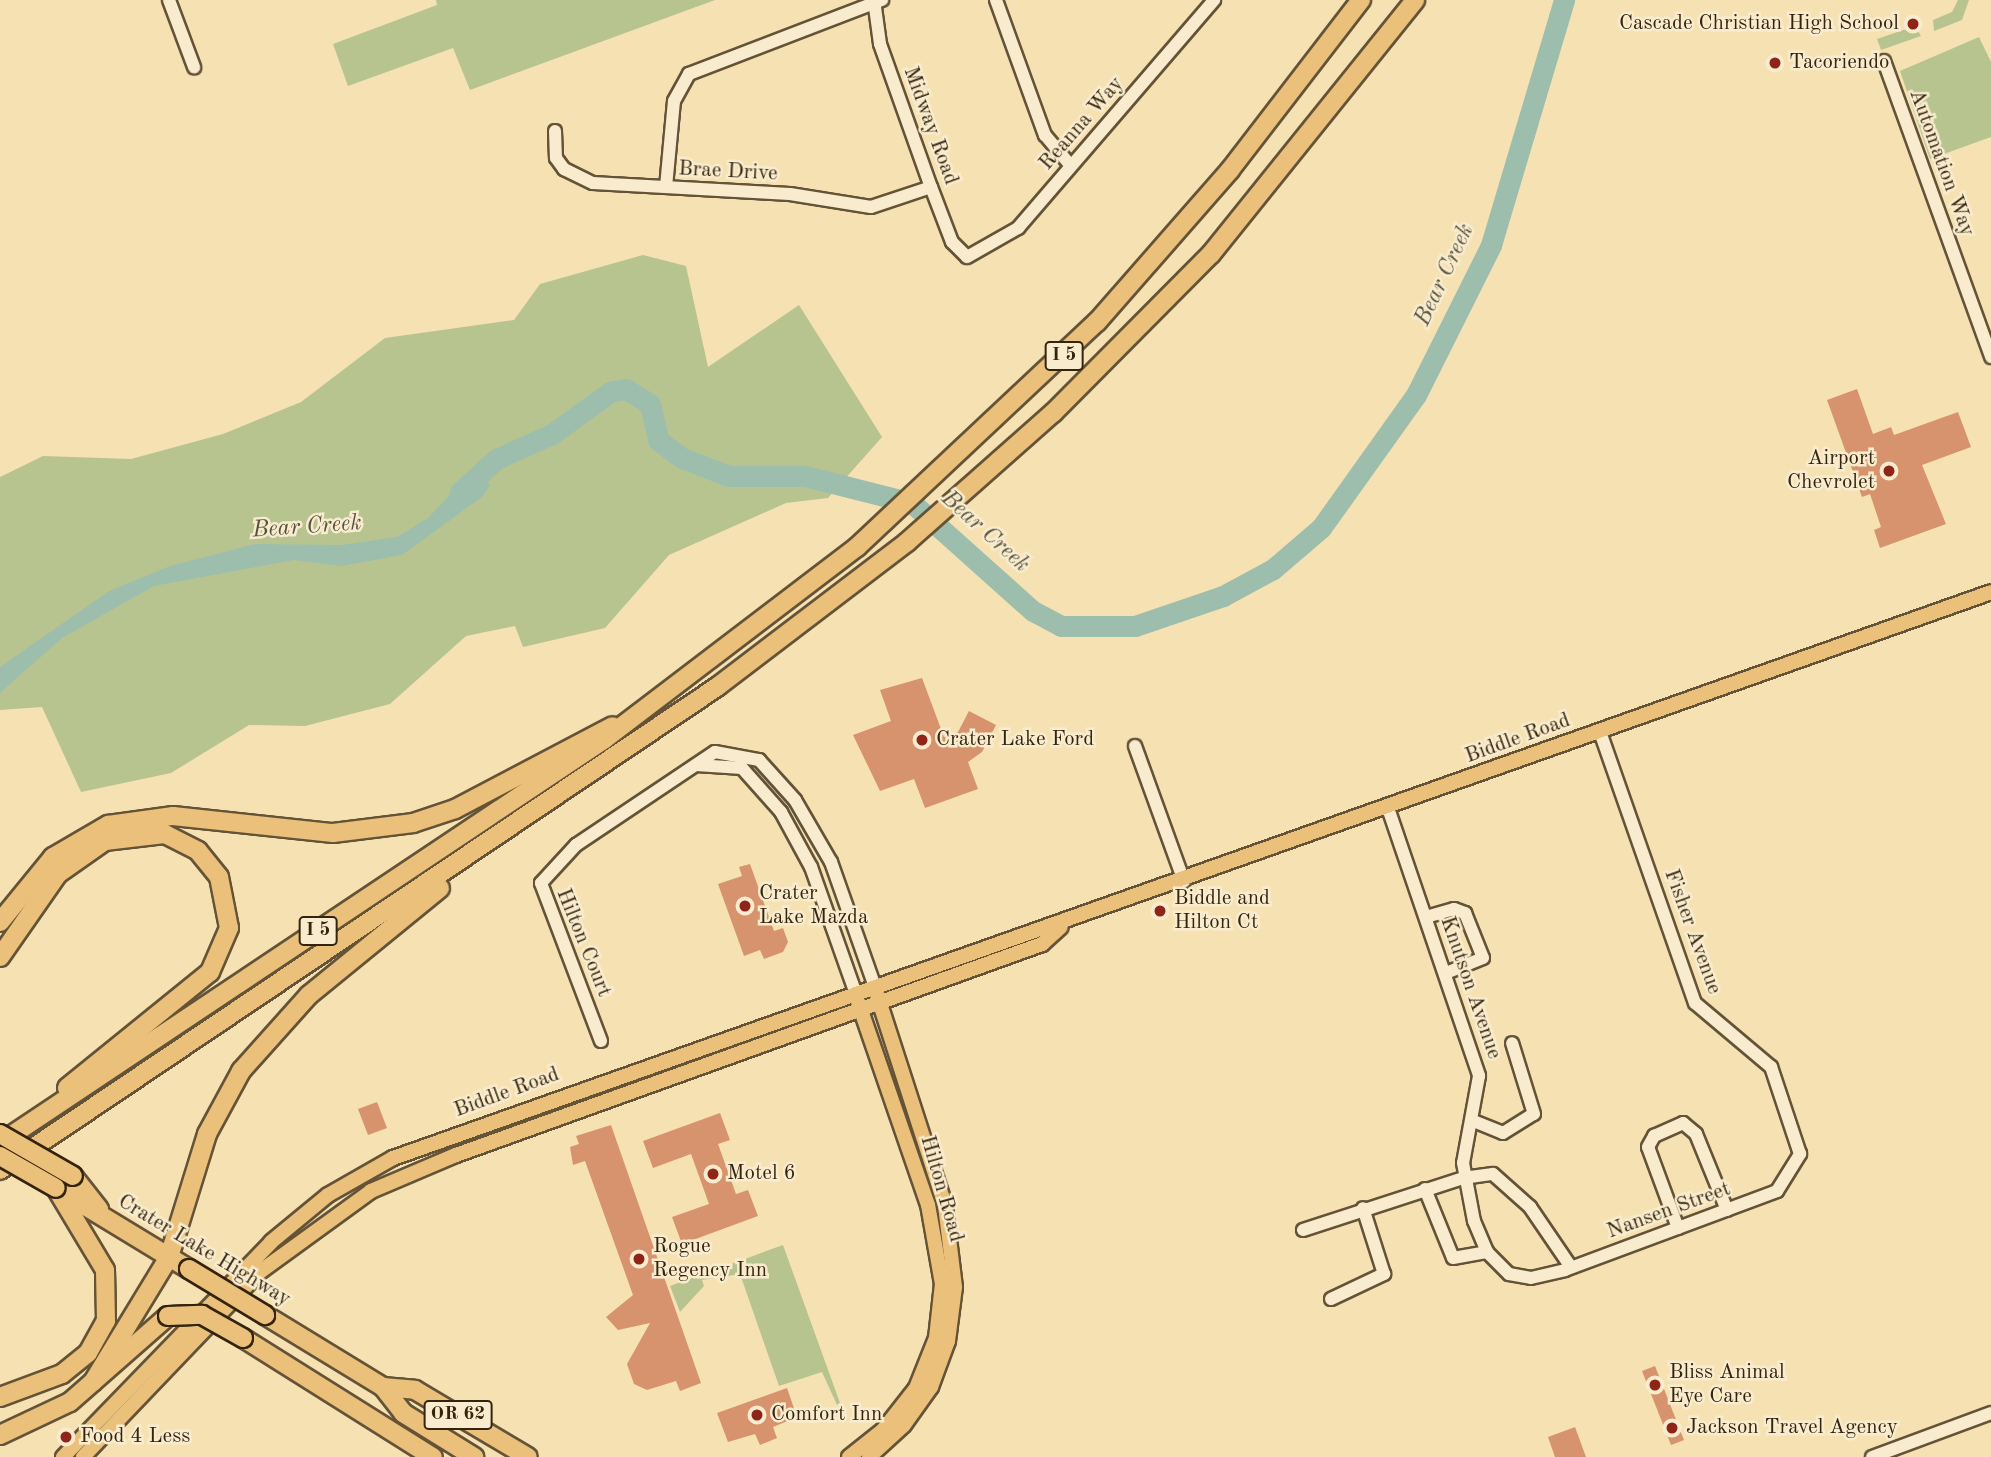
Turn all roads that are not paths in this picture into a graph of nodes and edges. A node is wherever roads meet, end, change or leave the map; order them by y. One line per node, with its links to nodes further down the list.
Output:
1 (169, 0): 8 (street)
2 (996, 0): 10 (street)
3 (1214, 0): 10 (street, Reanna Way)
4 (1361, 0): 16 (highway, I 5)
5 (1415, 0): 21 (highway, I 5)
6 (877, 1): 11 (street); 12 (street, Midway Road)
7 (1884, 61): 14 (street, Automation Way)
8 (194, 67)
9 (555, 131): 11 (street, Brae Drive)
10 (1072, 166): 13 (street, Reanna Way)
11 (666, 187): 12 (street, Brae Drive)
12 (931, 187): 13 (street, Midway Road)
13 (967, 257)
14 (1991, 357)
15 (1991, 592): 17 (main road, Biddle Road)
16 (636, 718): 24 (highway); 34 (highway, I 5)
17 (1600, 732): 20 (main road, Biddle Road); 38 (street, Fisher Avenue)
18 (1135, 746): 22 (street)
19 (692, 766): 28 (street, Hilton Court); 29 (street); 32 (street, Hilton Court)
20 (1388, 808): 22 (main road, Biddle Road); 23 (street, Knutson Avenue)
21 (454, 866): 40 (highway, I 5); 50 (highway)
22 (1184, 881): 25 (main road, Biddle Road)
23 (1426, 917): 27 (street, Knutson Avenue); 27 (street)
24 (0, 922)
25 (1061, 926): 28 (main road, Biddle Road); 30 (main road, Biddle Road)
26 (0, 957): 34 (highway)
27 (1446, 973): 35 (street, Knutson Avenue)
28 (874, 984): 29 (main road, Biddle Road); 30 (main road, Hilton Road)
29 (855, 991): 31 (main road, Hilton Road); 58 (main road, Biddle Road)
30 (879, 1002): 31 (main road, Biddle Road); 64 (main road, Hilton Road)
31 (860, 1009): 59 (main road, Biddle Road); 63 (main road, Hilton Road)
32 (601, 1041)
33 (1512, 1043): 35 (street)
34 (36, 1119): 37 (highway, I 5)
35 (1476, 1122): 41 (street, Knutson Avenue)
36 (0, 1134): 46 (highway, bridge)
37 (0, 1143)
38 (1800, 1154): 45 (street, Nansen Street)
39 (0, 1156): 42 (highway, Crater Lake Highway / OR 62, bridge)
40 (0, 1170)
41 (1463, 1178): 43 (street); 49 (street); 51 (street)
42 (56, 1188): 46 (highway, Crater Lake Highway / OR 62); 55 (highway)
43 (1425, 1189): 44 (street); 49 (street)
44 (1363, 1208): 48 (street); 52 (street)
45 (1727, 1210): 47 (street, Nansen Street); 47 (street)
46 (108, 1220): 50 (highway, Crater Lake Highway / OR 62)
47 (1678, 1228): 51 (street, Nansen Street)
48 (1303, 1230)
49 (1487, 1252): 51 (street, Nansen Street)
50 (169, 1257): 53 (highway); 54 (highway, Crater Lake Highway / OR 62, bridge)
51 (1572, 1267)
52 (1331, 1299)
53 (93, 1382): 57 (highway); 60 (highway, bridge)
54 (383, 1387): 61 (highway, Crater Lake Highway / OR 62); 62 (highway, Crater Lake Highway / OR 62)
55 (0, 1397)
56 (1991, 1413): 65 (street)
57 (0, 1435)
58 (63, 1457)
59 (83, 1457)
60 (433, 1457)
61 (473, 1457)
62 (528, 1457)
63 (849, 1457)
64 (869, 1457)
65 (1872, 1457)

